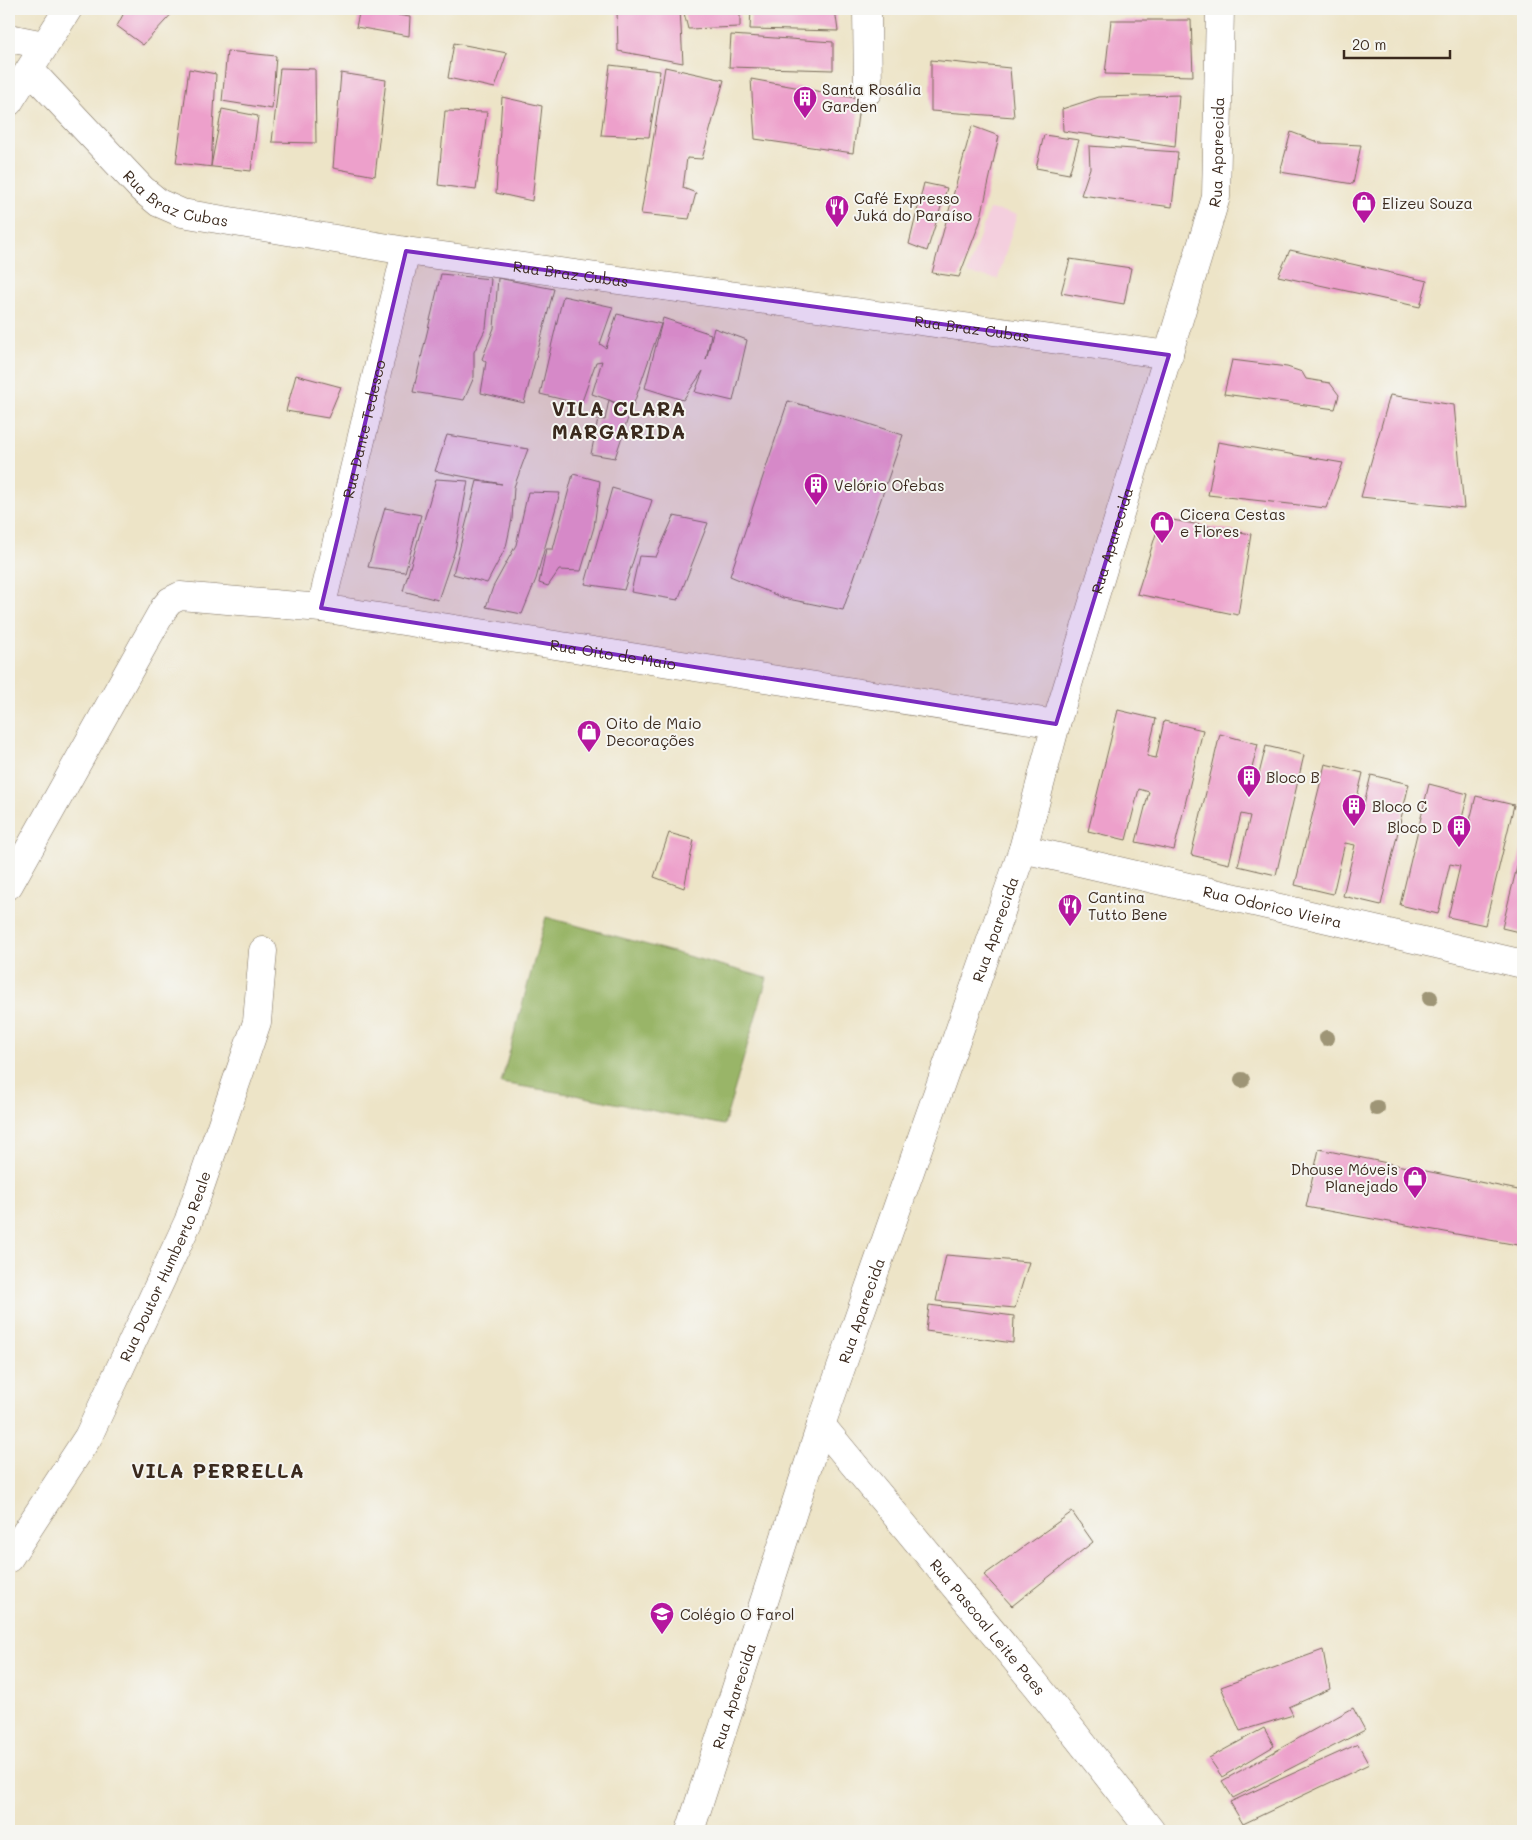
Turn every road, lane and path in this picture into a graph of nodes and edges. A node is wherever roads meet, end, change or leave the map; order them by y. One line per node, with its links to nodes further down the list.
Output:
1 (68, 9): 5 (street)
2 (867, 9): 7 (street)
3 (1220, 9): 10 (street, Rua Aparecida)
4 (9, 38): 5 (street)
5 (44, 45): 6 (street)
6 (30, 70): 8 (street); 9 (street, Rua Braz Cubas)
7 (868, 91)
8 (9, 100)
9 (406, 252): 10 (street, Rua Braz Cubas); 11 (street, Rua Dante Tedesco)
10 (1169, 355): 12 (street, Rua Aparecida)
11 (321, 608): 12 (street, Rua Oito de Maio); 14 (street, Rua Oito de Maio)
12 (1056, 724): 13 (street, Rua Aparecida)
13 (1023, 849): 16 (street, Rua Odorico Vieira); 17 (street, Rua Aparecida)
14 (9, 885)
15 (263, 951): 18 (street, Rua Doutor Humberto Reale)
16 (1523, 964)
17 (821, 1425): 19 (street, Rua Aparecida); 20 (street, Rua Pascoal Leite Paes)
18 (9, 1558)
19 (690, 1831)
20 (1151, 1831)

